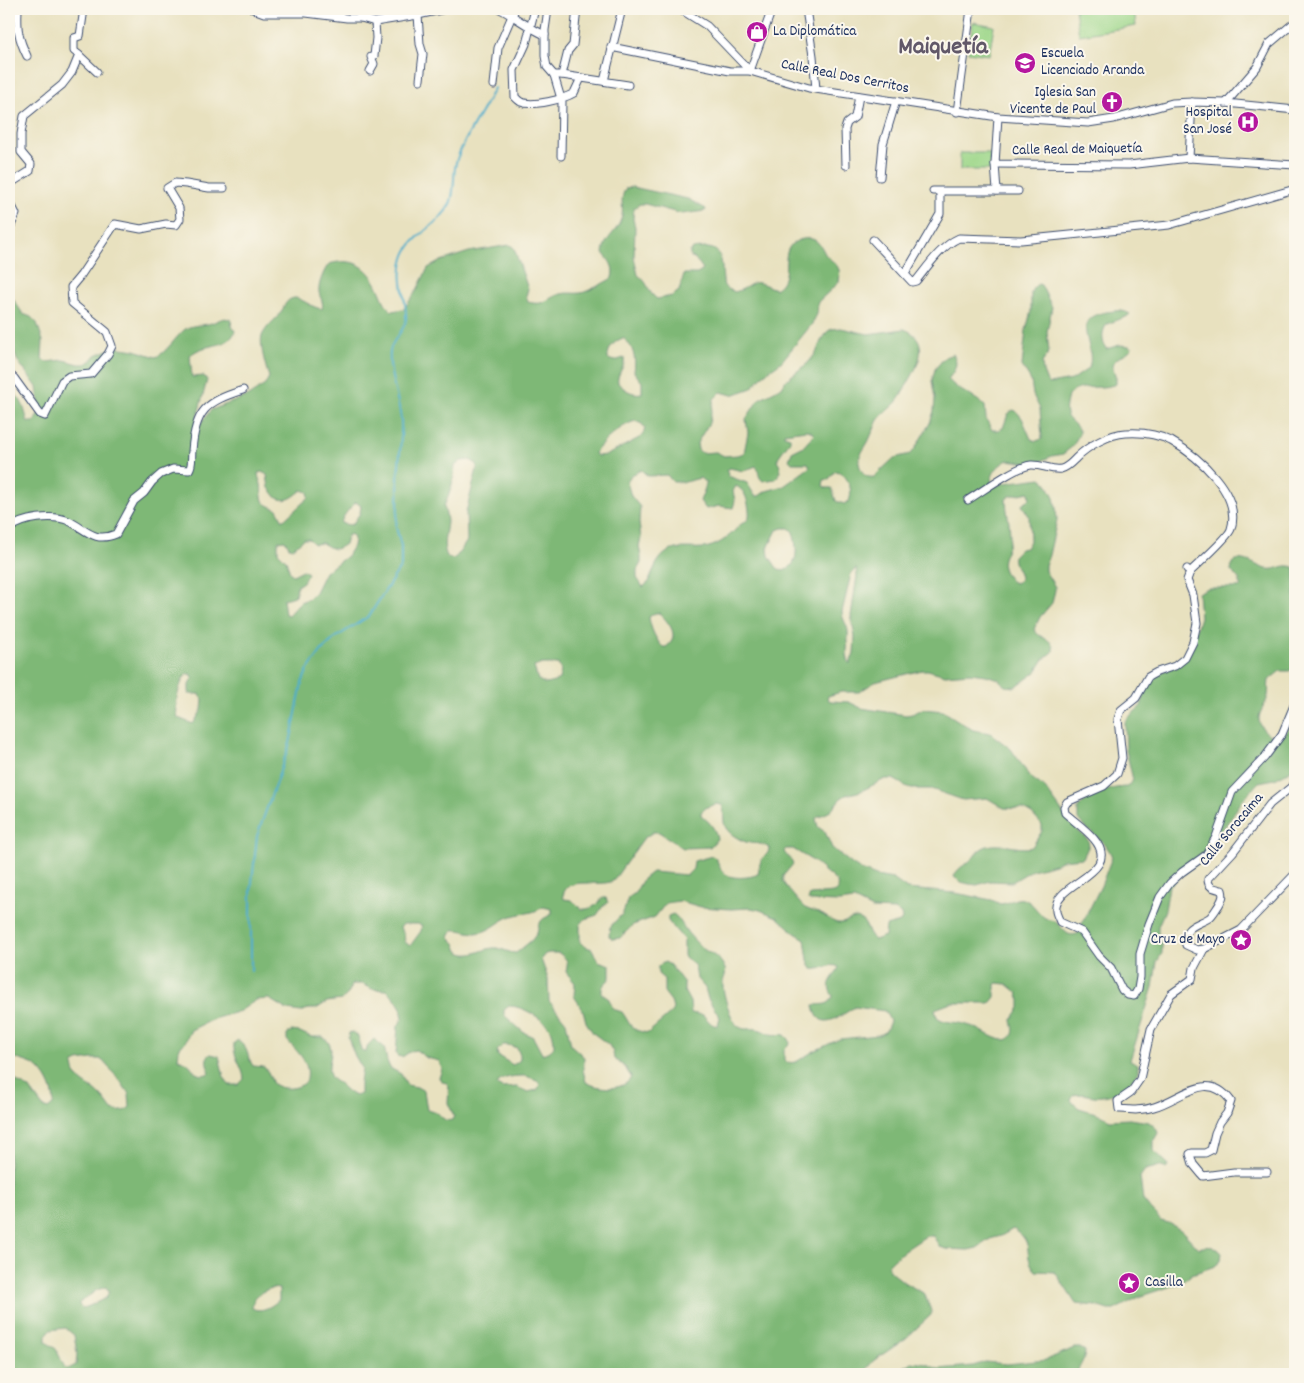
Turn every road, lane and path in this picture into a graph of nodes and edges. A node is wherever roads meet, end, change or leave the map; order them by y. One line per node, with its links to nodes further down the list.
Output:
1 (18, 9): 22 (street)
2 (84, 9): 25 (street)
3 (253, 9): 17 (street)
4 (372, 9): 17 (street)
5 (445, 9): 16 (street)
6 (500, 9): 15 (street)
7 (536, 9): 20 (street)
8 (548, 9): 23 (street)
9 (577, 9): 31 (street)
10 (622, 9): 24 (street)
11 (680, 9): 27 (street)
12 (772, 9): 27 (street)
13 (806, 9): 37 (street)
14 (971, 9): 44 (street)
15 (514, 12): 20 (street); 35 (street)
16 (418, 15): 18 (street); 33 (street)
17 (360, 18): 18 (street)
18 (376, 22): 29 (street)
19 (1295, 22): 42 (street)
20 (530, 28): 23 (street); 39 (street)
21 (9, 29): 22 (street)
22 (17, 29): 26 (street)
23 (545, 35): 30 (street)
24 (612, 47): 27 (street, Calle Real Dos Cerritos); 34 (street)
25 (79, 55): 28 (street); 52 (street)
26 (26, 56)
27 (750, 71): 37 (street, Calle Real Dos Cerritos)
28 (97, 72)
29 (370, 72)
30 (554, 75): 31 (street); 39 (street)
31 (562, 75): 32 (street)
32 (581, 78): 34 (street); 39 (street)
33 (420, 80)
34 (604, 81): 36 (street)
35 (494, 85)
36 (628, 85)
37 (816, 89): 38 (street, Calle Real Dos Cerritos)
38 (859, 96): 40 (street, Calle Real Dos Cerritos); 49 (street)
39 (561, 99): 46 (street)
40 (896, 101): 44 (street, Calle Real Dos Cerritos); 51 (street)
41 (1192, 102): 42 (street, Calle Real de Maiquetía); 45 (street, Calle Real de Maiquetía); 47 (street)
42 (1226, 103): 43 (street, Calle Real de Maiquetía)
43 (1295, 110)
44 (957, 112): 45 (street, Calle Real Dos Cerritos)
45 (998, 118): 48 (street, Calle Real de Maiquetía)
46 (561, 156)
47 (1189, 158): 48 (street, Calle Real de Maiquetía); 50 (street, Calle Real de Maiquetía)
48 (995, 164): 55 (street)
49 (846, 165)
50 (1295, 165)
51 (880, 177)
52 (9, 186)
53 (224, 188): 61 (street)
54 (1295, 189): 60 (street)
55 (997, 191): 56 (street); 60 (street)
56 (1018, 191)
57 (9, 200): 58 (street)
58 (9, 230)
59 (873, 240): 60 (street)
60 (904, 274)
61 (9, 374)
62 (243, 390): 64 (street)
63 (968, 500): 65 (street)
64 (9, 528)
65 (1295, 703)
66 (1295, 784): 68 (street, Calle Sorocaima)
67 (1295, 874): 68 (street)
68 (1204, 949): 69 (street)
69 (1267, 1172)

